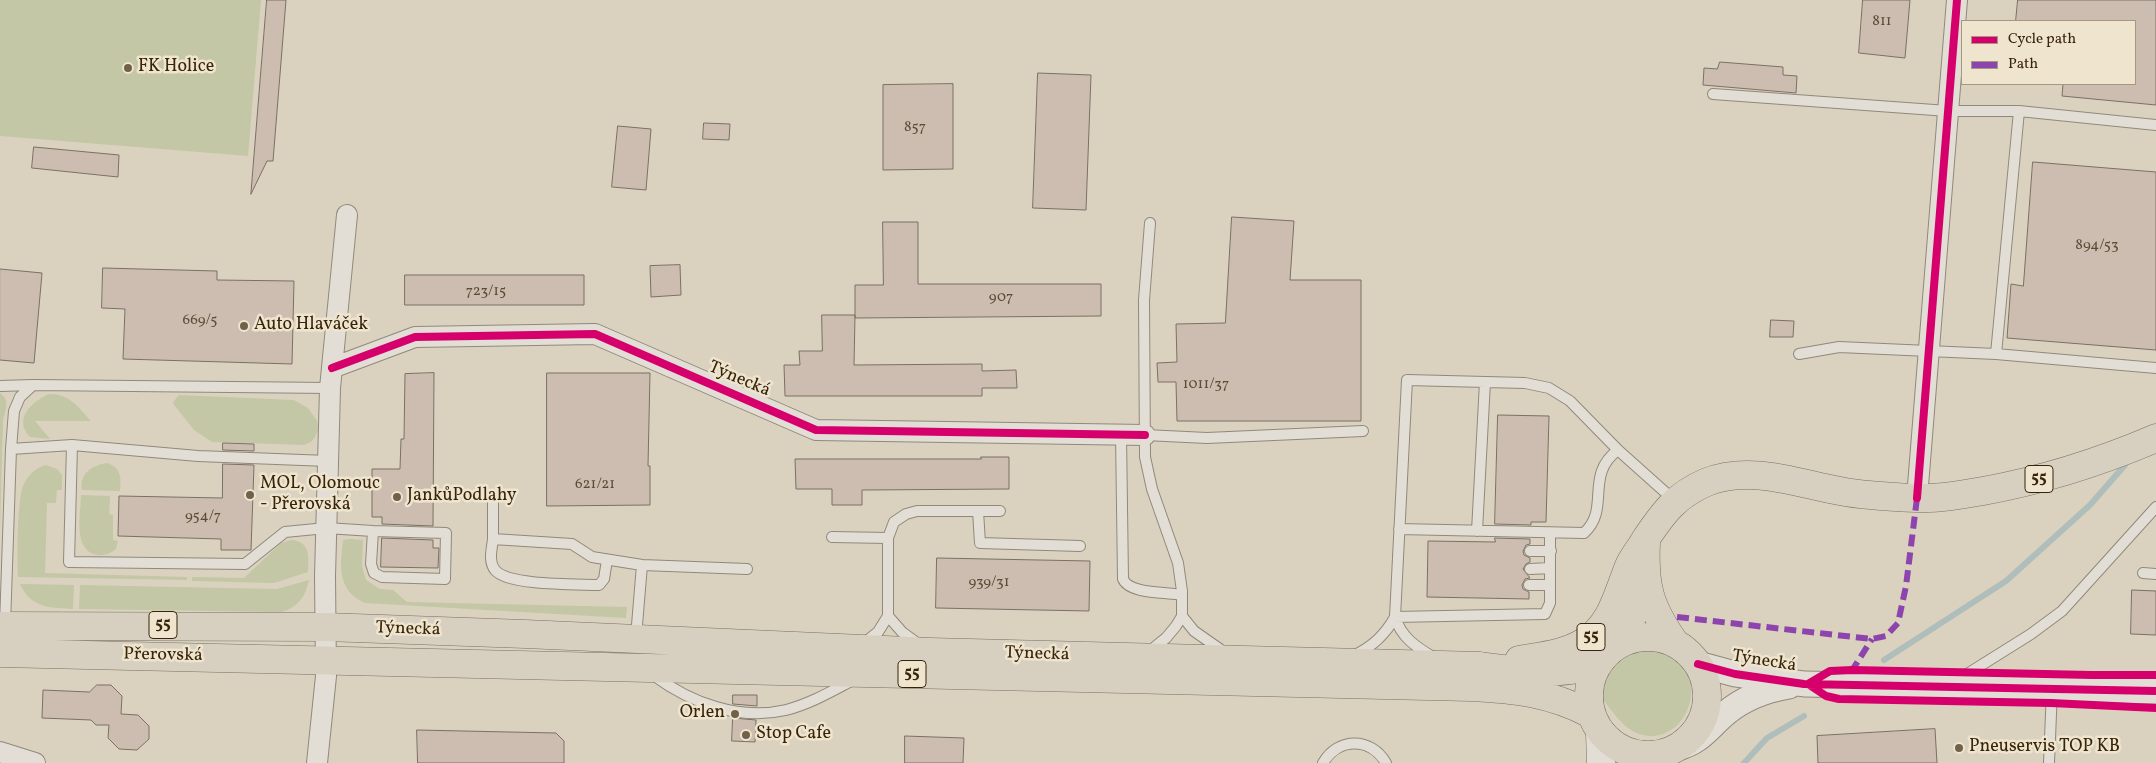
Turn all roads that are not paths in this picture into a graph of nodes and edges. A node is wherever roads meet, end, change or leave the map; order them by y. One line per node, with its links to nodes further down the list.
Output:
1 (1957, 0): 3 (street)
2 (1713, 94): 3 (lane)
3 (1948, 111): 4 (lane); 8 (street)
4 (2019, 111): 5 (lane); 10 (lane)
5 (2156, 124)
6 (347, 216): 12 (street)
7 (1150, 223): 18 (lane)
8 (1929, 350): 9 (lane); 10 (lane); 24 (street)
9 (1799, 354)
10 (1996, 354): 11 (lane)
11 (2156, 368)
12 (331, 378): 14 (lane); 17 (street, Týnecká); 23 (street)
13 (1485, 382): 22 (lane); 31 (lane); 33 (lane)
14 (33, 385): 15 (lane); 21 (lane)
15 (0, 386)
16 (1363, 431): 18 (lane)
17 (1121, 434): 18 (street, Týnecká); 51 (lane)
18 (1145, 435): 51 (lane)
19 (2156, 438): 24 (main road, 55)
20 (72, 445): 21 (lane); 23 (lane); 30 (lane)
21 (11, 449): 57 (lane)
22 (1618, 450): 26 (lane); 34 (lane)
23 (328, 461): 30 (street)
24 (1917, 498): 26 (main road, 55)
25 (493, 500): 38 (lane)
26 (1675, 501): 37 (main road, 55)
27 (2156, 507): 73 (lane)
28 (978, 511): 29 (lane); 36 (lane); 39 (lane)
29 (1000, 511)
30 (326, 528): 32 (lane); 55 (street)
31 (1399, 528): 33 (lane); 54 (lane)
32 (373, 531): 32 (lane)
33 (1477, 531): 34 (lane)
34 (1550, 534): 41 (lane)
35 (832, 537): 36 (lane)
36 (888, 538): 52 (lane)
37 (1647, 538): 58 (main road, 55); 59 (main road, 55); 69 (main road, 55)
38 (493, 539): 42 (lane); 42 (lane)
39 (1080, 546)
40 (1530, 551): 41 (lane)
41 (1551, 551): 45 (lane)
42 (607, 560): 43 (lane)
43 (642, 565): 46 (lane); 56 (lane)
44 (1530, 568): 45 (lane)
45 (1550, 568): 50 (lane)
46 (747, 569)
47 (2142, 574): 48 (lane)
48 (2156, 574)
49 (1529, 585): 50 (lane)
50 (1550, 585): 54 (lane)
51 (1182, 595): 53 (lane)
52 (888, 616): 60 (lane); 61 (lane)
53 (1182, 616): 62 (lane); 64 (lane)
54 (1395, 617): 65 (lane); 67 (lane)
55 (325, 628): 56 (main road, Týnecká / 55); 57 (main road, Přerovská / 55); 63 (street)
56 (636, 638): 60 (main road, Týnecká / 55)
57 (3, 639): 63 (main road, Přerovská / 55)
58 (1624, 642): 59 (main road, 55); 68 (main road, 55)
59 (1675, 642): 66 (main road, 55)
60 (852, 648): 61 (main road, Týnecká / 55)
61 (930, 652): 62 (main road, Týnecká / 55)
62 (1140, 657): 64 (main road, Týnecká / 55)
63 (326, 659): 70 (main road, Týnecká / 55); 80 (street)
64 (1236, 659): 65 (main road, Týnecká / 55)
65 (1342, 662): 67 (main road, Týnecká / 55)
66 (1698, 664): 72 (street, Týnecká); 78 (main road, 55)
67 (1447, 665): 69 (main road, Týnecká / 55)
68 (1598, 665): 69 (main road, Týnecká / 55); 76 (main road, 55)
69 (1480, 666)
70 (645, 668): 71 (main road, Týnecká / 55); 71 (lane)
71 (868, 672): 76 (main road, Týnecká / 55)
72 (1804, 684): 73 (street, Týnecká); 78 (street, Týnecká)
73 (1944, 687): 74 (street, Týnecká)
74 (2052, 689): 75 (street, Týnecká); 84 (lane)
75 (2156, 691)
76 (1595, 722): 78 (main road, Týnecká / 55); 83 (main road)
77 (0, 752): 79 (street)
78 (1659, 756)
79 (35, 763)
80 (317, 763)
81 (1323, 763): 82 (lane)
82 (1386, 763)
83 (1601, 763)
84 (2049, 763)

